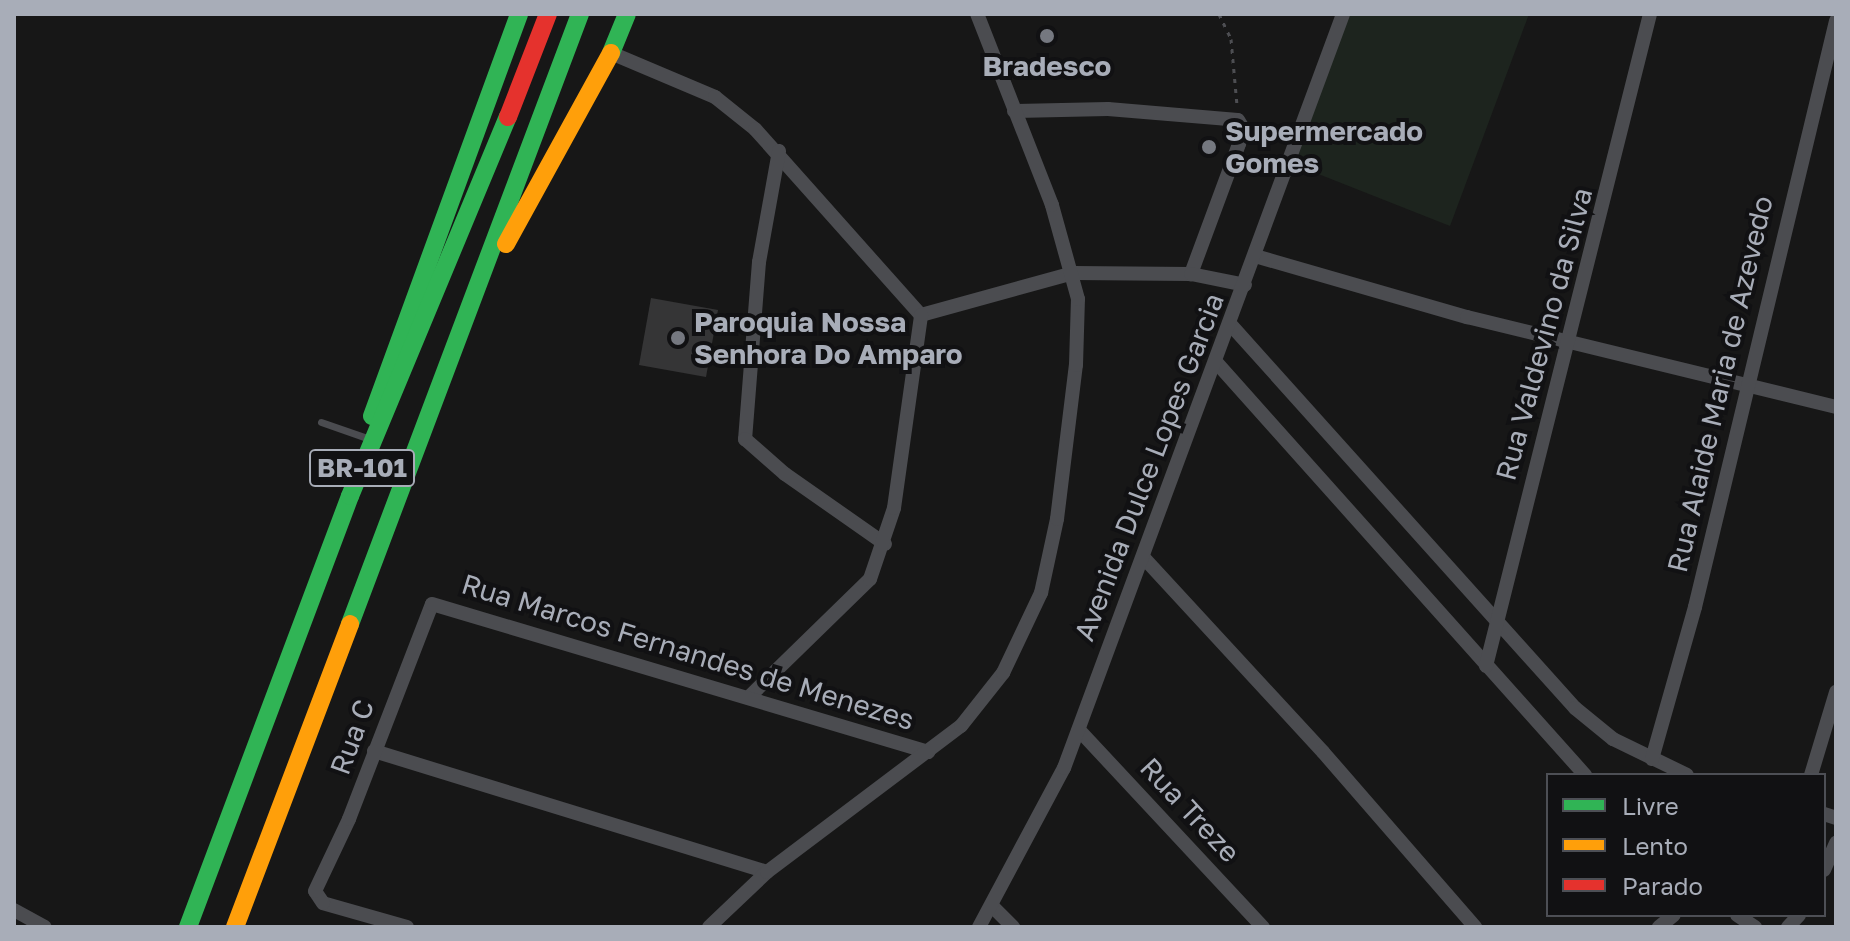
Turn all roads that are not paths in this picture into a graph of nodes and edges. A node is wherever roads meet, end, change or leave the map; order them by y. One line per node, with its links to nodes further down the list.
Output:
1 (519, 14): 24 (main road)
2 (548, 14): 25 (main road, BR-101)
3 (580, 14): 16 (main road, BR-101)
4 (627, 14): 9 (main road)
5 (977, 14): 10 (street)
6 (1343, 14): 12 (street, Avenida Dulce Lopes Garcia)
7 (1650, 14): 19 (street, Rua Valdevino da Silva)
8 (1836, 21): 21 (street, Rua Alaide Maria de Azevedo)
9 (611, 53): 11 (street); 16 (main road)
10 (1014, 111): 13 (street); 14 (street)
11 (779, 151): 17 (street); 26 (street)
12 (1255, 256): 15 (street, Avenida Dulce Lopes Garcia); 19 (street)
13 (1074, 273): 14 (street); 17 (street); 35 (street)
14 (1191, 274): 15 (street)
15 (1245, 285): 18 (street, Avenida Dulce Lopes Garcia)
16 (470, 306): 47 (main road, BR-101)
17 (921, 315): 26 (street)
18 (1231, 325): 20 (street, Avenida Dulce Lopes Garcia); 29 (street)
19 (1569, 343): 21 (street); 29 (street, Rua Valdevino da Silva)
20 (1216, 362): 27 (street, Avenida Dulce Lopes Garcia); 30 (street)
21 (1745, 384): 22 (street); 36 (street, Rua Alaide Maria de Azevedo)
22 (1836, 407)
23 (321, 422): 24 (lane)
24 (364, 437): 25 (main road)
25 (350, 496): 46 (main road, BR-101)
26 (885, 544): 32 (street)
27 (1144, 558): 33 (street, Avenida Dulce Lopes Garcia); 53 (street)
28 (432, 604): 32 (street, Rua Marcos Fernandes de Menezes); 34 (street, Rua C)
29 (1499, 625): 30 (street, Rua Valdevino da Silva); 36 (street)
30 (1486, 666): 37 (street)
31 (1836, 692): 39 (street)
32 (749, 697): 35 (street, Rua Marcos Fernandes de Menezes)
33 (1079, 730): 43 (street, Avenida Dulce Lopes Garcia); 52 (street, Rua Treze)
34 (374, 751): 42 (street); 48 (street, Rua C)
35 (928, 752): 42 (street)
36 (1652, 759): 38 (street)
37 (1583, 773)
38 (1683, 773)
39 (1812, 773)
40 (1836, 843): 41 (street)
41 (1826, 866)
42 (767, 872): 49 (street)
43 (992, 906): 50 (street, Avenida Dulce Lopes Garcia); 51 (street)
44 (14, 910): 45 (street)
45 (37, 925)
46 (188, 927)
47 (235, 927)
48 (407, 927)
49 (709, 927)
50 (979, 927)
51 (1013, 927)
52 (1263, 927)
53 (1475, 927)

